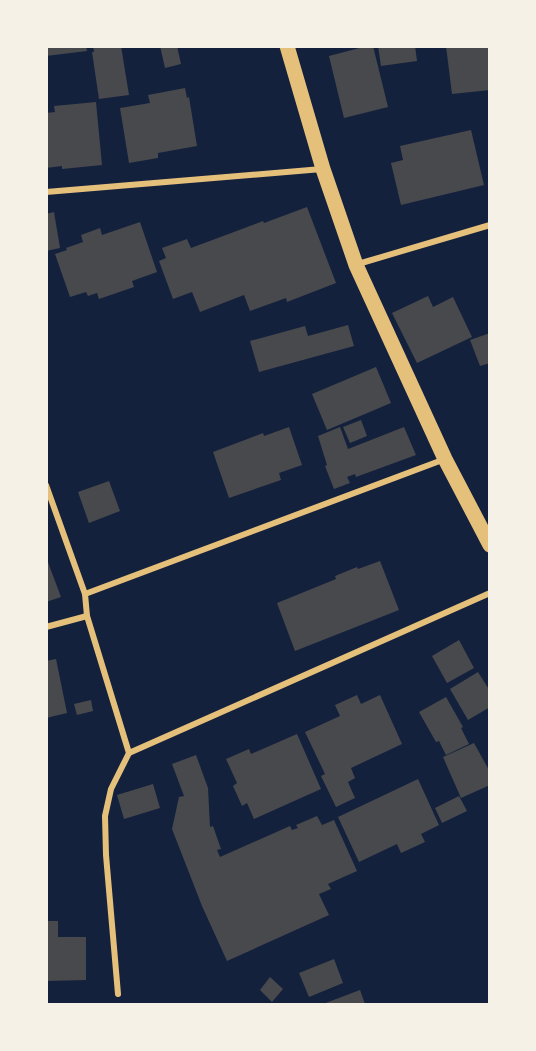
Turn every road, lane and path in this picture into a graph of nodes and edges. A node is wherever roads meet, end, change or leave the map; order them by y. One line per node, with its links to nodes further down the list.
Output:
1 (287, 46): 2 (main road)
2 (323, 169): 3 (street); 5 (main road)
3 (46, 192)
4 (489, 225): 5 (street)
5 (356, 265): 6 (main road)
6 (445, 459): 8 (main road); 10 (street)
7 (46, 485): 10 (street)
8 (489, 545)
9 (489, 593): 13 (street)
10 (86, 594): 11 (street)
11 (87, 616): 12 (street); 13 (street)
12 (46, 627)
13 (129, 753): 14 (street)
14 (118, 994)

